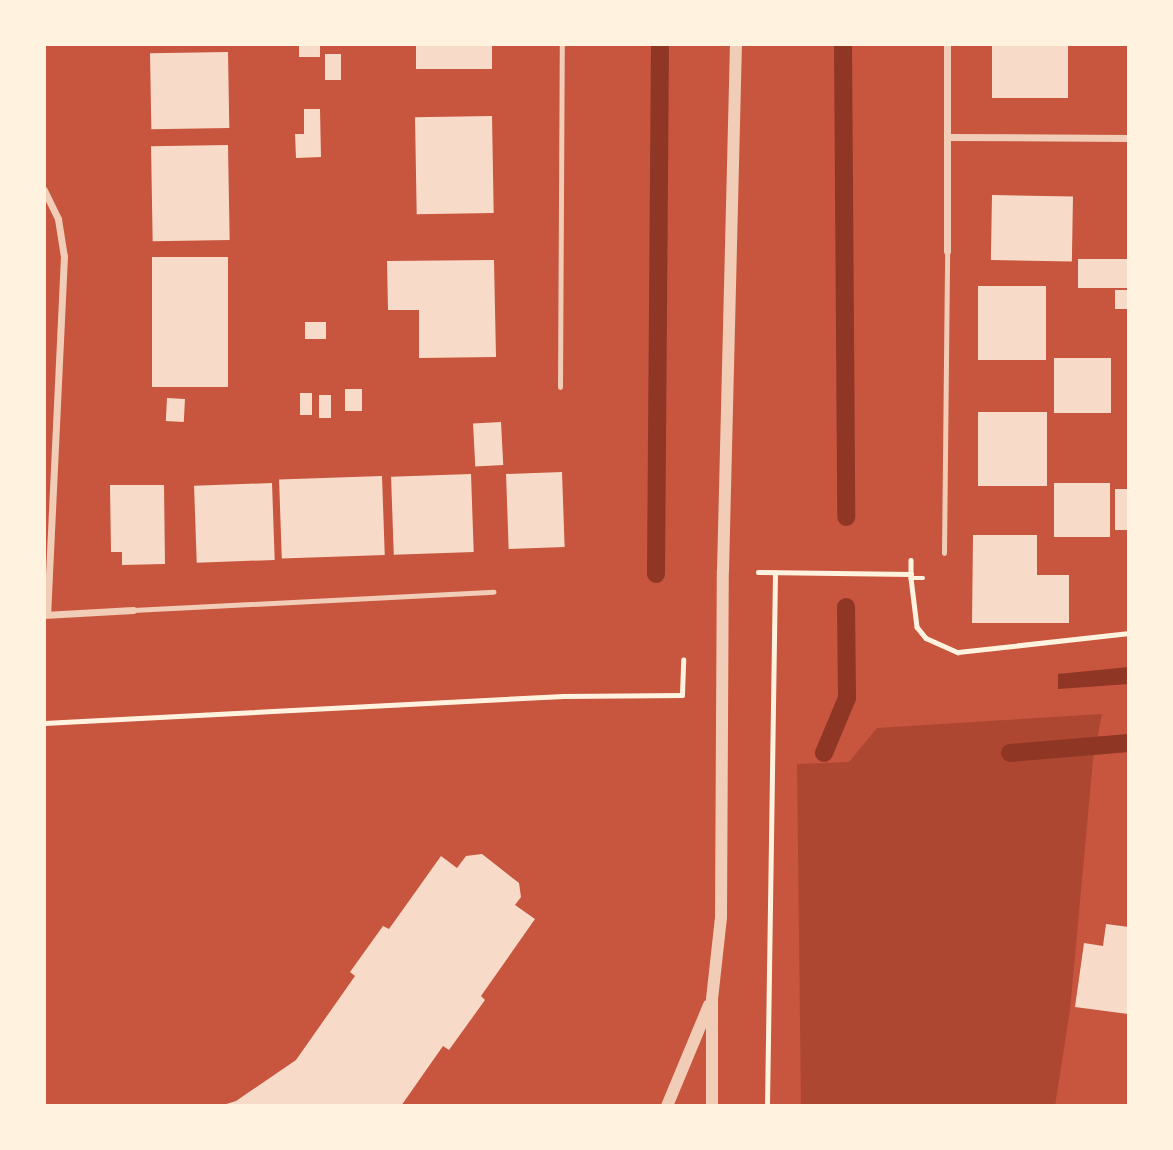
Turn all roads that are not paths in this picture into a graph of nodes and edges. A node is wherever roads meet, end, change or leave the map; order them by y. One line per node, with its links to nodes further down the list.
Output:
1 (562, 44): 8 (lane)
2 (736, 44): 13 (street)
3 (947, 44): 4 (street)
4 (947, 137): 5 (street); 7 (street)
5 (1129, 138)
6 (44, 190): 12 (street)
7 (947, 251): 9 (lane)
8 (560, 387)
9 (944, 553)
10 (494, 592): 11 (lane)
11 (133, 610): 12 (street)
12 (45, 614)
13 (712, 999): 14 (street); 15 (street)
14 (667, 1106)
15 (712, 1106)

